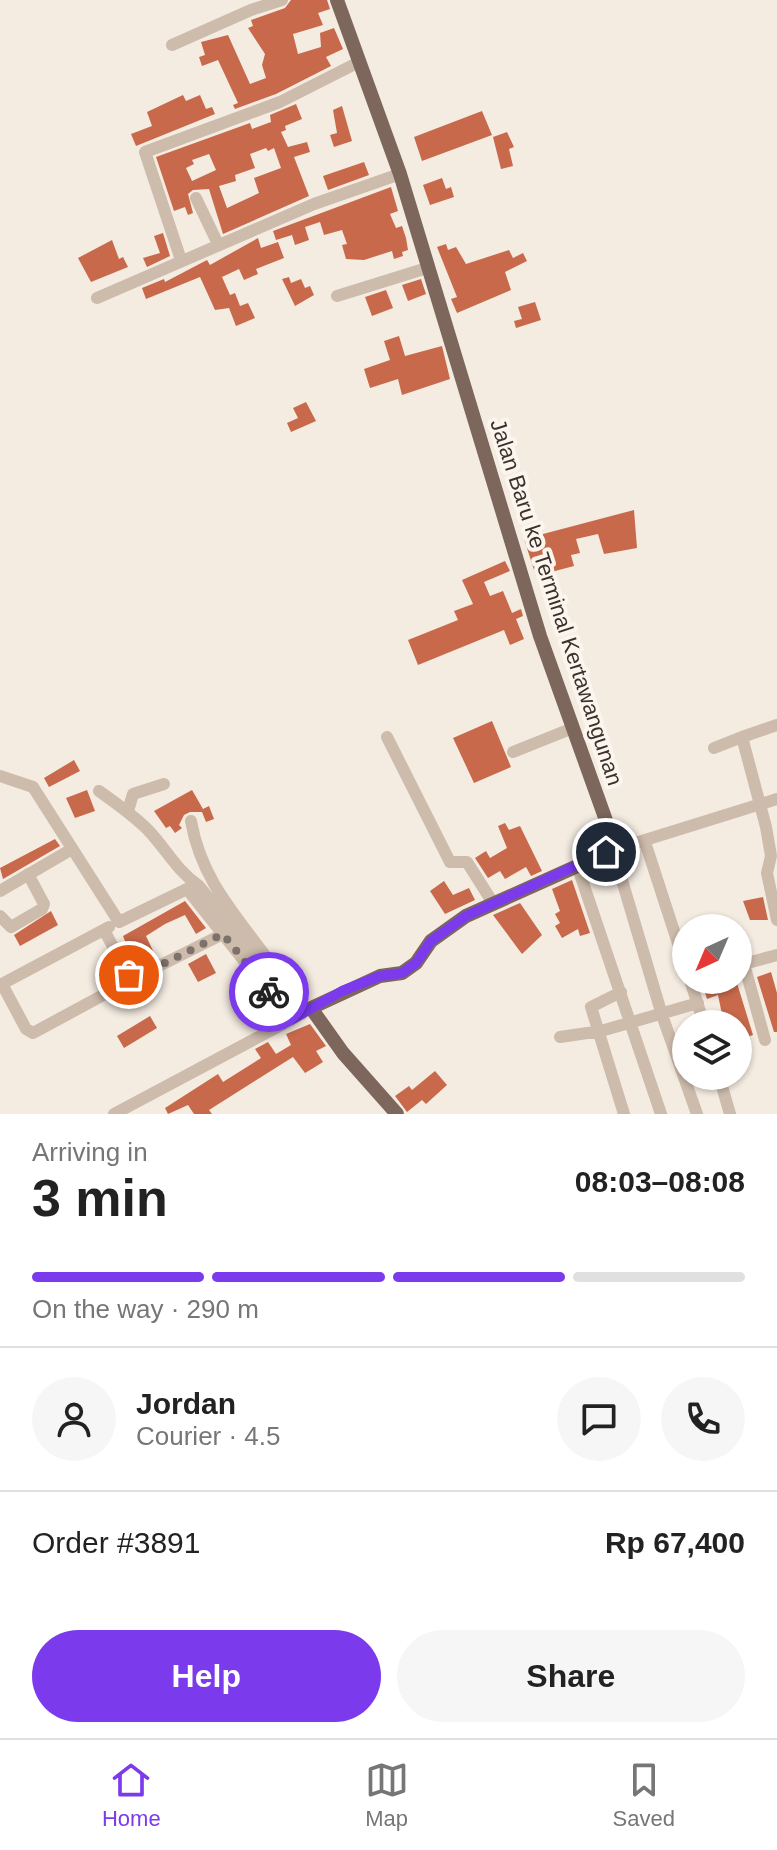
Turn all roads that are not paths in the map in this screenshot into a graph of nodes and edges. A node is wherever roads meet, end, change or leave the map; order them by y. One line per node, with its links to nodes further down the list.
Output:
1 (282, 0): 3 (street)
2 (337, 0): 4 (main road, Jalan Baru ke Terminal Kertawangunan)
3 (172, 45)
4 (359, 62): 5 (main road, Jalan Baru ke Terminal Kertawangunan); 8 (street)
5 (400, 174): 7 (street); 9 (main road, Jalan Baru ke Terminal Kertawangunan)
6 (196, 198): 7 (street)
7 (218, 244): 8 (street)
8 (181, 260): 11 (street)
9 (427, 268): 10 (street); 13 (main road, Jalan Baru ke Terminal Kertawangunan)
10 (337, 296)
11 (97, 298)
12 (777, 725): 15 (street)
13 (573, 728): 17 (street); 27 (main road, Jalan Baru ke Terminal Kertawangunan)
14 (387, 737): 31 (street)
15 (742, 737): 16 (street); 22 (street)
16 (714, 748)
17 (513, 752)
18 (0, 776): 26 (street)
19 (164, 784): 23 (street)
20 (99, 791): 23 (street)
21 (777, 799): 22 (street)
22 (761, 803): 25 (street); 33 (street)
23 (128, 811): 45 (street)
24 (191, 821): 45 (street)
25 (645, 842): 27 (street); 35 (street)
26 (72, 849): 29 (street); 34 (street)
27 (613, 850): 28 (main road); 46 (street)
28 (577, 865): 31 (main road); 41 (street)
29 (28, 874): 30 (street); 32 (street)
30 (0, 891)
31 (493, 903): 45 (main road)
32 (0, 916)
33 (777, 920)
34 (119, 922): 36 (street); 37 (street)
35 (672, 925)
36 (104, 930): 39 (street); 40 (street)
37 (223, 934): 39 (street); 45 (street)
38 (777, 955): 50 (street)
39 (131, 980): 40 (street)
40 (1, 984)
41 (621, 992): 47 (street); 48 (street)
42 (695, 994): 43 (street)
43 (698, 1003): 44 (street); 46 (street)
44 (700, 1010)
45 (303, 1013): 52 (street); 53 (main road)
46 (662, 1015): 47 (street); 56 (street)
47 (632, 1022): 48 (street); 55 (street)
48 (601, 1031): 49 (street); 54 (street)
49 (560, 1037)
50 (765, 1040)
51 (723, 1090): 57 (street)
52 (114, 1114)
53 (397, 1114)
54 (624, 1114)
55 (661, 1114)
56 (697, 1114)
57 (730, 1114)

